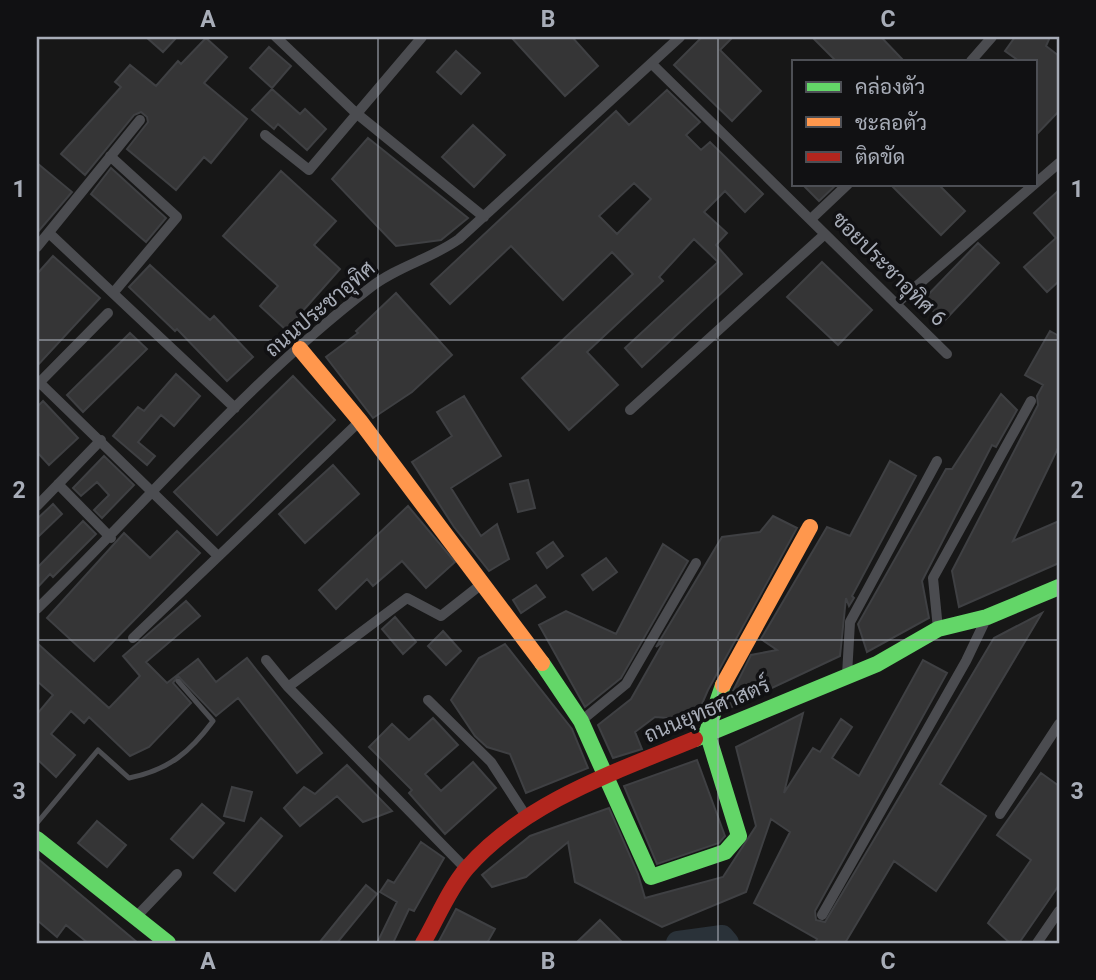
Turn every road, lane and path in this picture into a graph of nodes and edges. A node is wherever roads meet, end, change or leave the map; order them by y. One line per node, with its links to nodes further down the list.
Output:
1 (276, 37): 7 (street)
2 (422, 37): 7 (street)
3 (680, 37): 6 (street, ถนนประชาอุทิศ)
4 (992, 37): 5 (street)
5 (972, 60)
6 (652, 64): 15 (street, ถนนประชาอุทิศ); 16 (street, ซอยประชาอุทิศ 6)
7 (356, 113): 9 (street); 15 (street)
8 (140, 120): 10 (street)
9 (265, 135)
10 (110, 156): 17 (street); 20 (street)
11 (1059, 163): 12 (street)
12 (1036, 183)
13 (846, 186): 16 (street)
14 (1032, 186): 21 (street)
15 (484, 217): 23 (street, ถนนประชาอุทิศ)
16 (811, 219): 18 (street, ซอยประชาอุทิศ 6)
17 (48, 233): 19 (street); 20 (street)
18 (825, 234): 21 (street, ซอยประชาอุทิศ 6); 28 (street)
19 (37, 247)
20 (114, 292): 27 (street)
21 (897, 303): 24 (street, ซอยประชาอุทิศ 6)
22 (108, 313): 25 (street)
23 (300, 349): 27 (street, ถนนประชาอุทิศ); 29 (street)
24 (947, 354)
25 (38, 384): 30 (street)
26 (1031, 401): 43 (street)
27 (236, 408): 33 (street, ถนนประชาอุทิศ)
28 (631, 410)
29 (360, 421): 37 (street); 39 (street)
30 (101, 440): 32 (street); 33 (street)
31 (937, 461): 46 (street)
32 (58, 484): 34 (street); 36 (street)
33 (154, 492): 36 (street, ถนนประชาอุทิศ); 37 (street)
34 (37, 506)
35 (810, 527): 52 (street)
36 (111, 538): 41 (street, ถนนประชาอุทิศ)
37 (217, 555): 44 (street)
38 (696, 563): 50 (street)
39 (484, 583): 48 (street); 50 (street)
40 (1059, 587): 42 (street, ถนนยุทธศาสตร์)
41 (37, 609)
42 (987, 617): 43 (street, ถนนยุทธศาสตร์); 61 (street)
43 (938, 629): 46 (street, ถนนยุทธศาสตร์)
44 (133, 638)
45 (265, 660): 48 (street)
46 (847, 675): 52 (street, ถนนยุทธศาสตร์)
47 (178, 681): 56 (lane)
48 (288, 687): 58 (street)
49 (428, 700): 55 (street)
50 (581, 721): 53 (street)
51 (1059, 724): 54 (street)
52 (707, 732): 53 (street, ถนนยุทธศาสตร์); 53 (street)
53 (607, 775): 55 (street, ถนนยุทธศาสตร์)
54 (1000, 814)
55 (526, 816): 58 (street, ถนนยุทธศาสตร์)
56 (37, 823)
57 (37, 839): 62 (street)
58 (466, 869): 64 (street, ถนนยุทธศาสตร์)
59 (177, 874): 62 (street)
60 (1059, 911): 65 (street)
61 (822, 915)
62 (136, 916): 63 (street)
63 (168, 943)
64 (423, 943)
65 (1037, 943)

